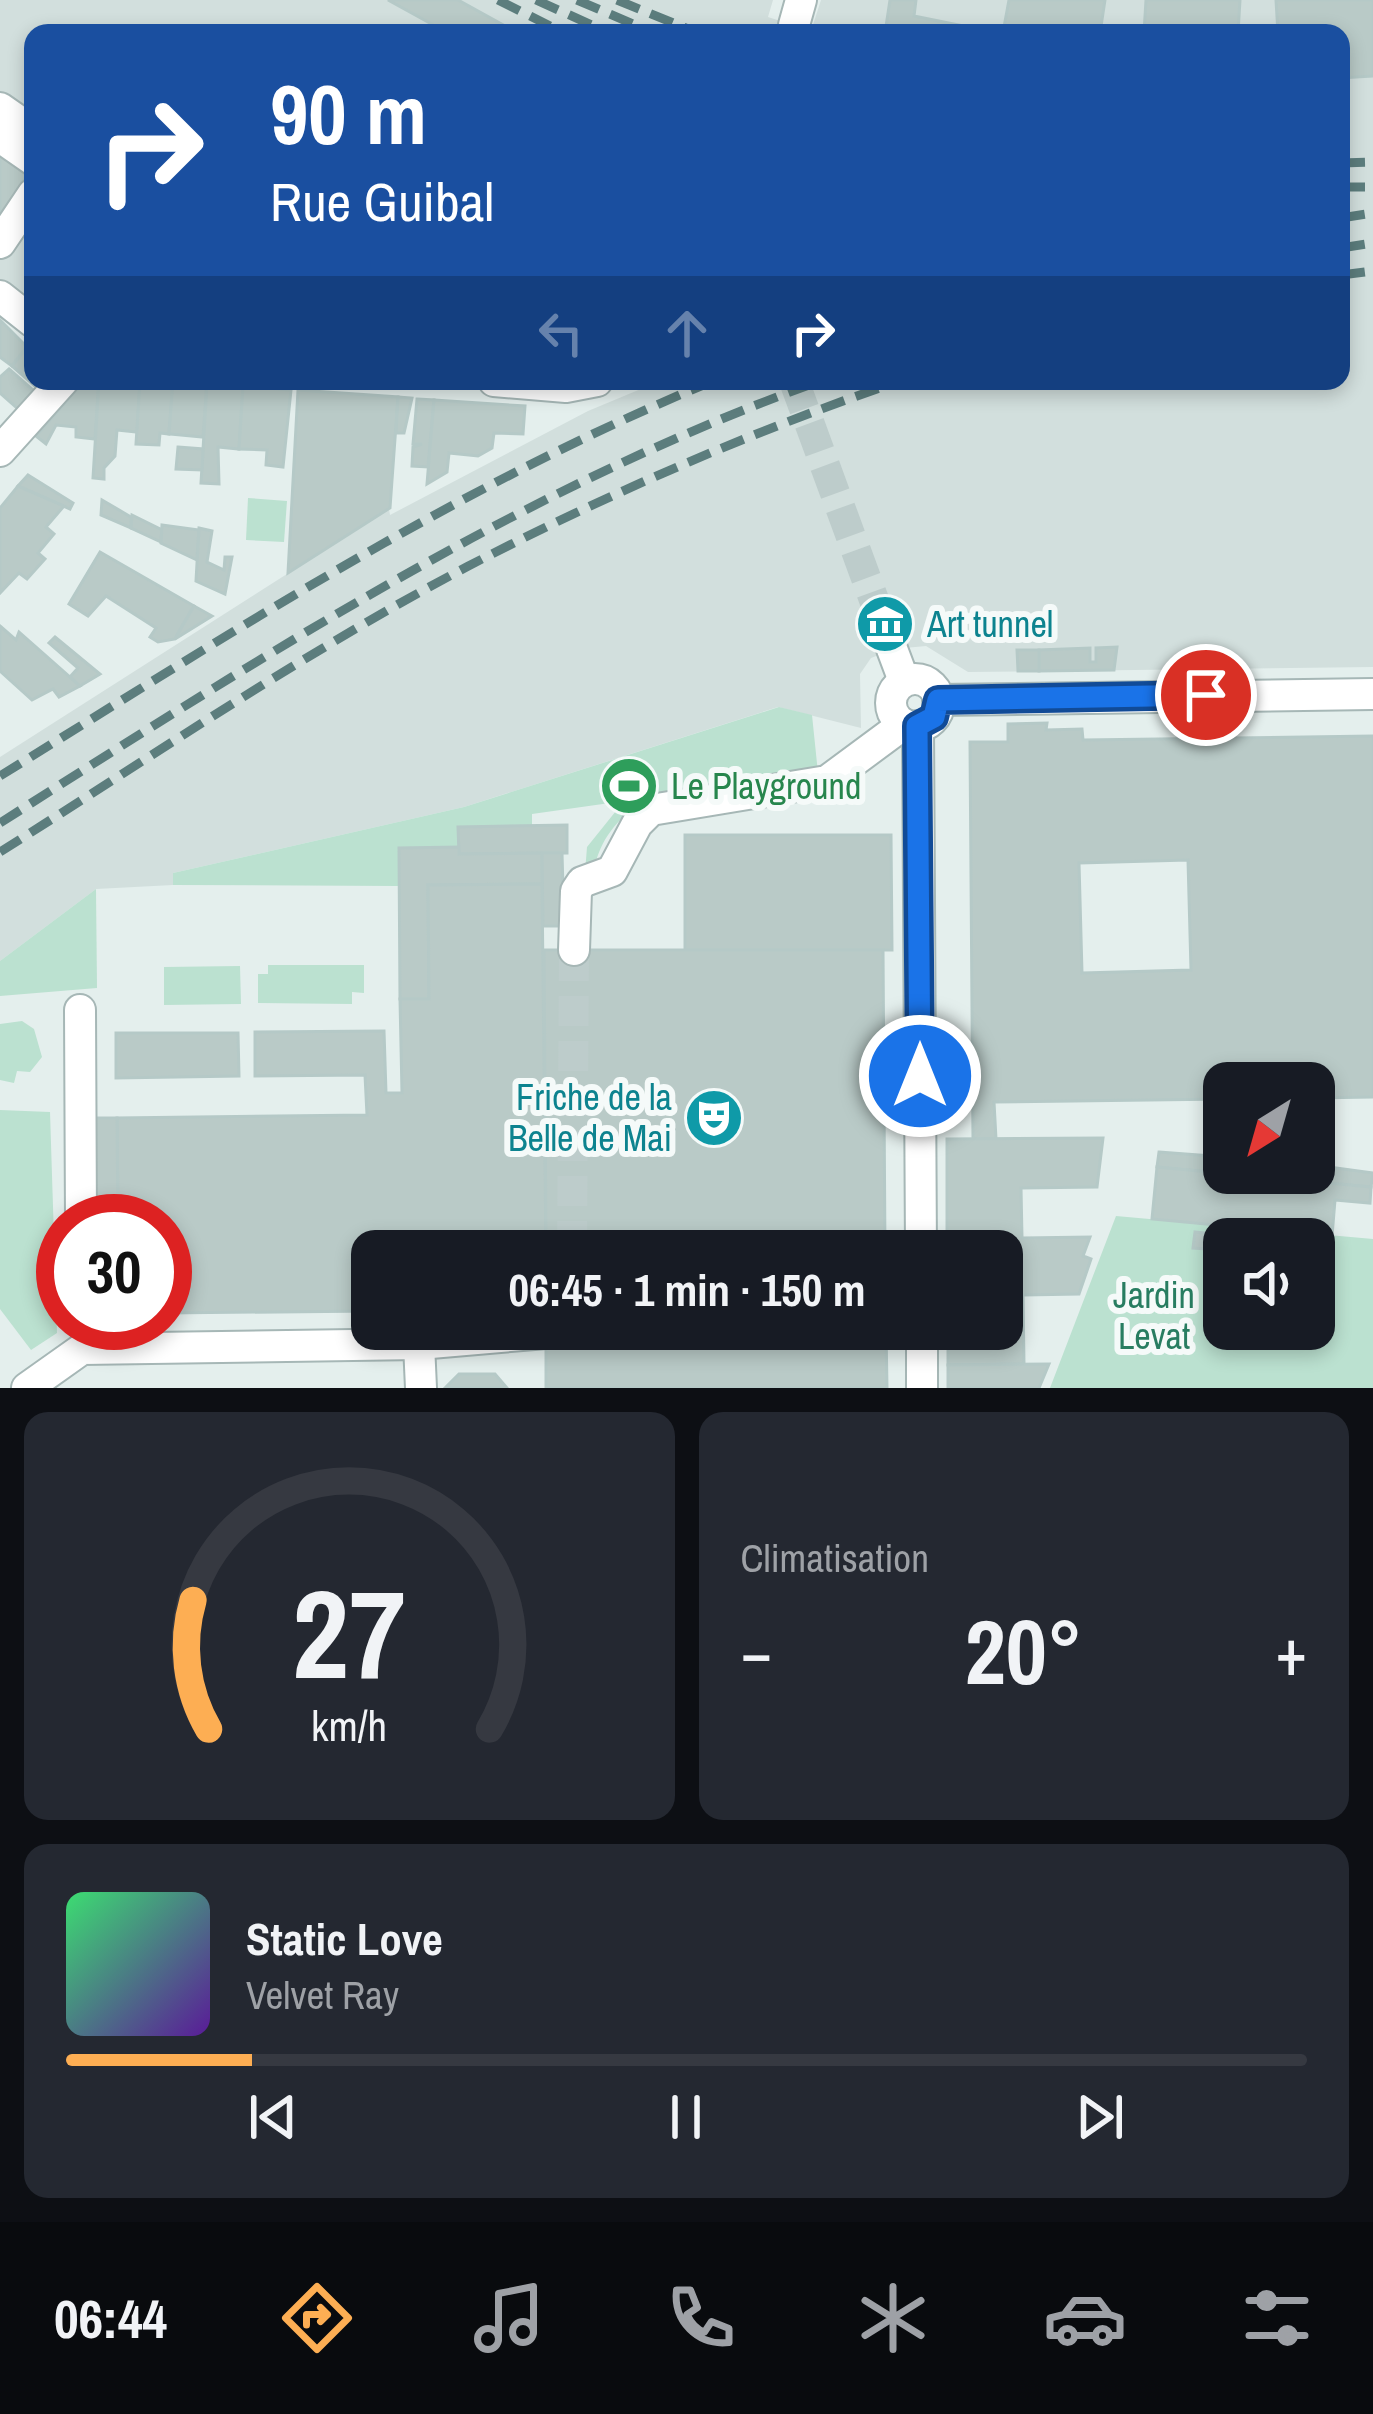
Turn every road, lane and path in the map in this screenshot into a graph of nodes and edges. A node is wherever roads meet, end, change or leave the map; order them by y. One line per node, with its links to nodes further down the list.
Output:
1 (24, 207): 2 (street)
2 (0, 243)
3 (0, 296): 4 (street)
4 (24, 315)
5 (54, 390): 6 (street)
6 (0, 451)
7 (892, 650): 8 (street)
8 (904, 681): 10 (street); 11 (street)
9 (1373, 694): 10 (street)
10 (938, 700): 11 (street)
11 (910, 725): 12 (street); 15 (street)
12 (574, 950)
13 (80, 1010): 14 (street)
14 (81, 1194)
15 (921, 1230)
16 (192, 1339): 17 (street)
17 (351, 1342)
18 (67, 1350): 21 (street)
19 (419, 1350): 22 (street)
20 (922, 1350): 23 (street)
21 (27, 1388)
22 (421, 1388)
23 (922, 1388)

